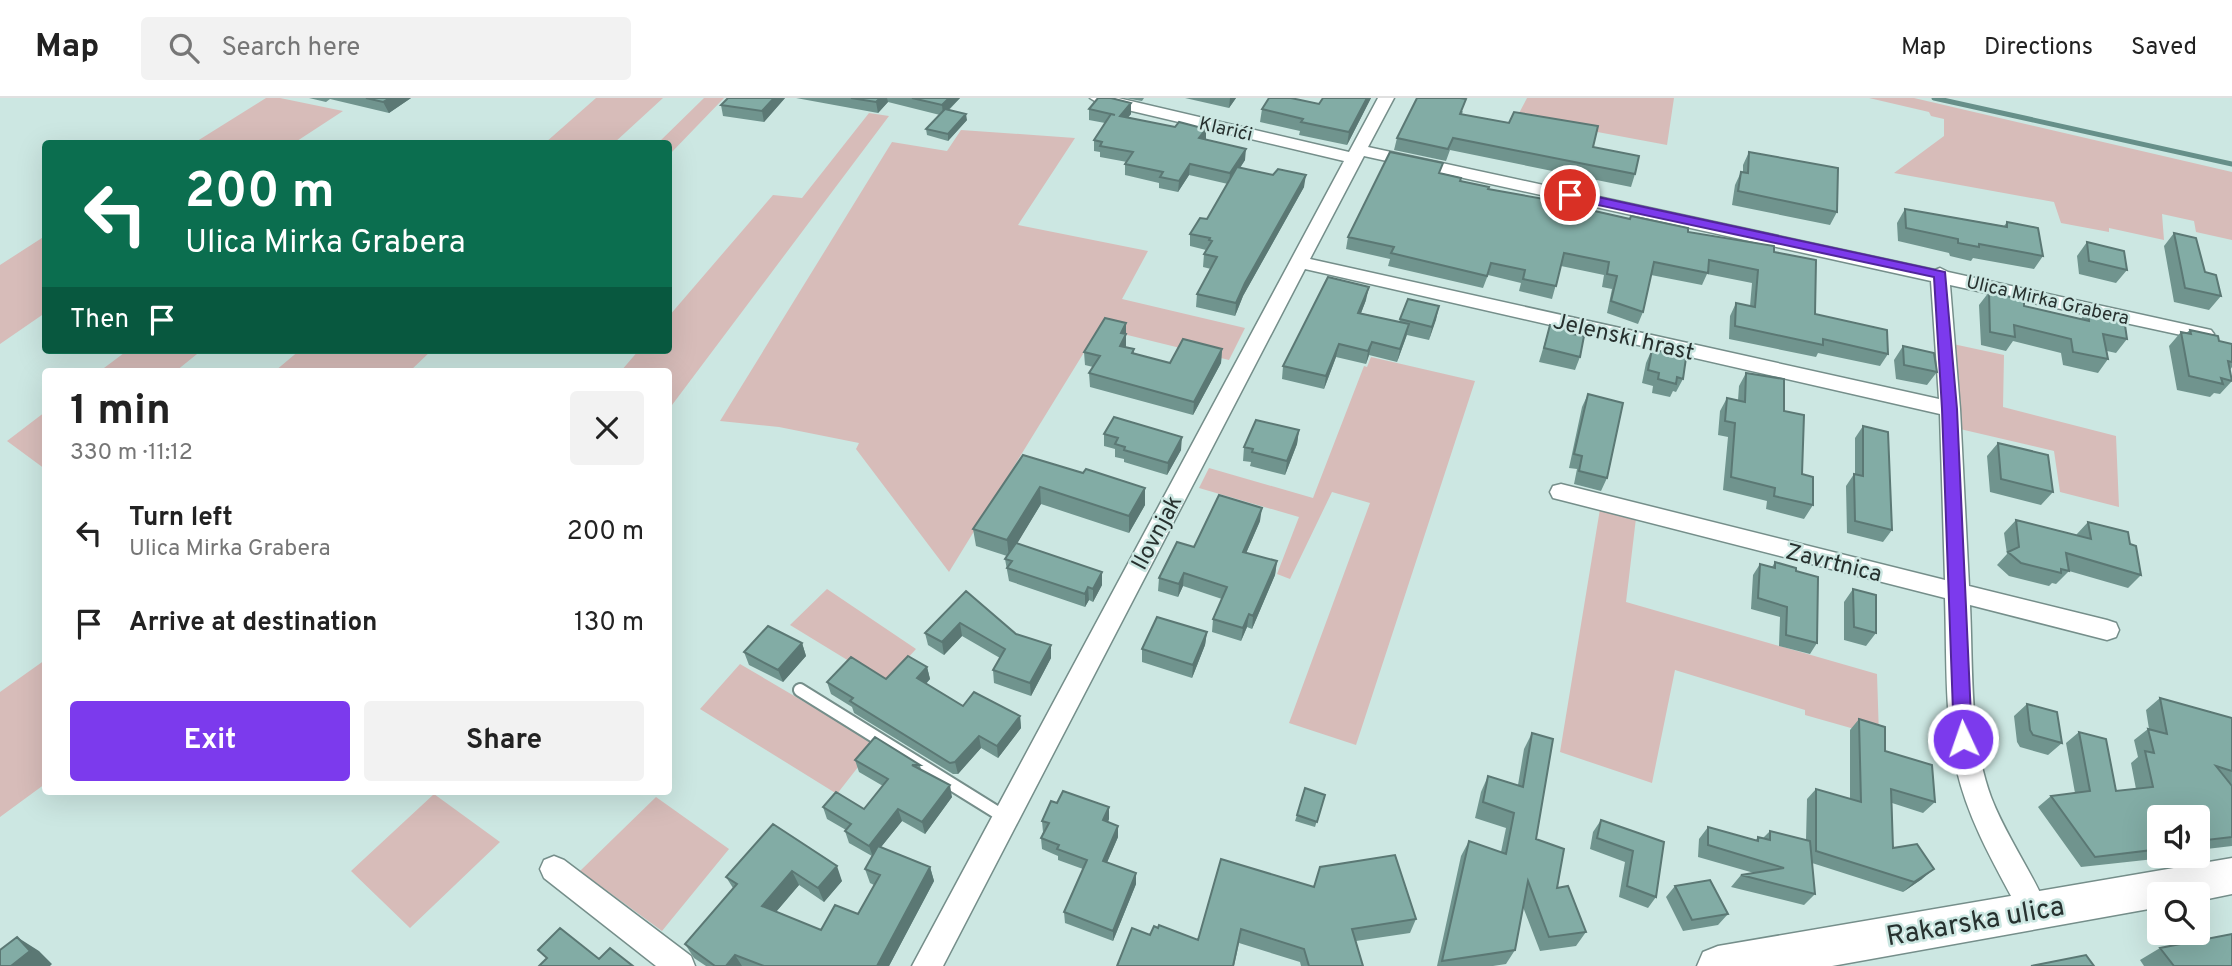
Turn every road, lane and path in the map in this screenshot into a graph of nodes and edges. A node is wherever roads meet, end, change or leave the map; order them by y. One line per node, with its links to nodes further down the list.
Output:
1 (1098, 98): 3 (street, Klarići)
2 (1386, 98): 3 (street, Ilovnjak)
3 (1356, 154): 4 (street, Ilovnjak); 5 (street, Ulica Mirka Grabera)
4 (1298, 262): 7 (street, Jelenski hrast); 12 (street, Ilovnjak)
5 (1940, 275): 6 (street, Ulica Mirka Grabera); 7 (street)
6 (2204, 334)
7 (1950, 409): 9 (street)
8 (1561, 492): 9 (street, Zavrtnica)
9 (1958, 594): 10 (street, Zavrtnica); 15 (street)
10 (2107, 630)
11 (800, 690): 12 (lane)
12 (1006, 818): 17 (street, Ilovnjak)
13 (554, 869): 16 (street)
14 (2232, 876): 15 (main road, Rakarska ulica)
15 (2033, 908): 18 (main road, Rakarska ulica)
16 (680, 966)
17 (927, 966)
18 (1718, 966)

